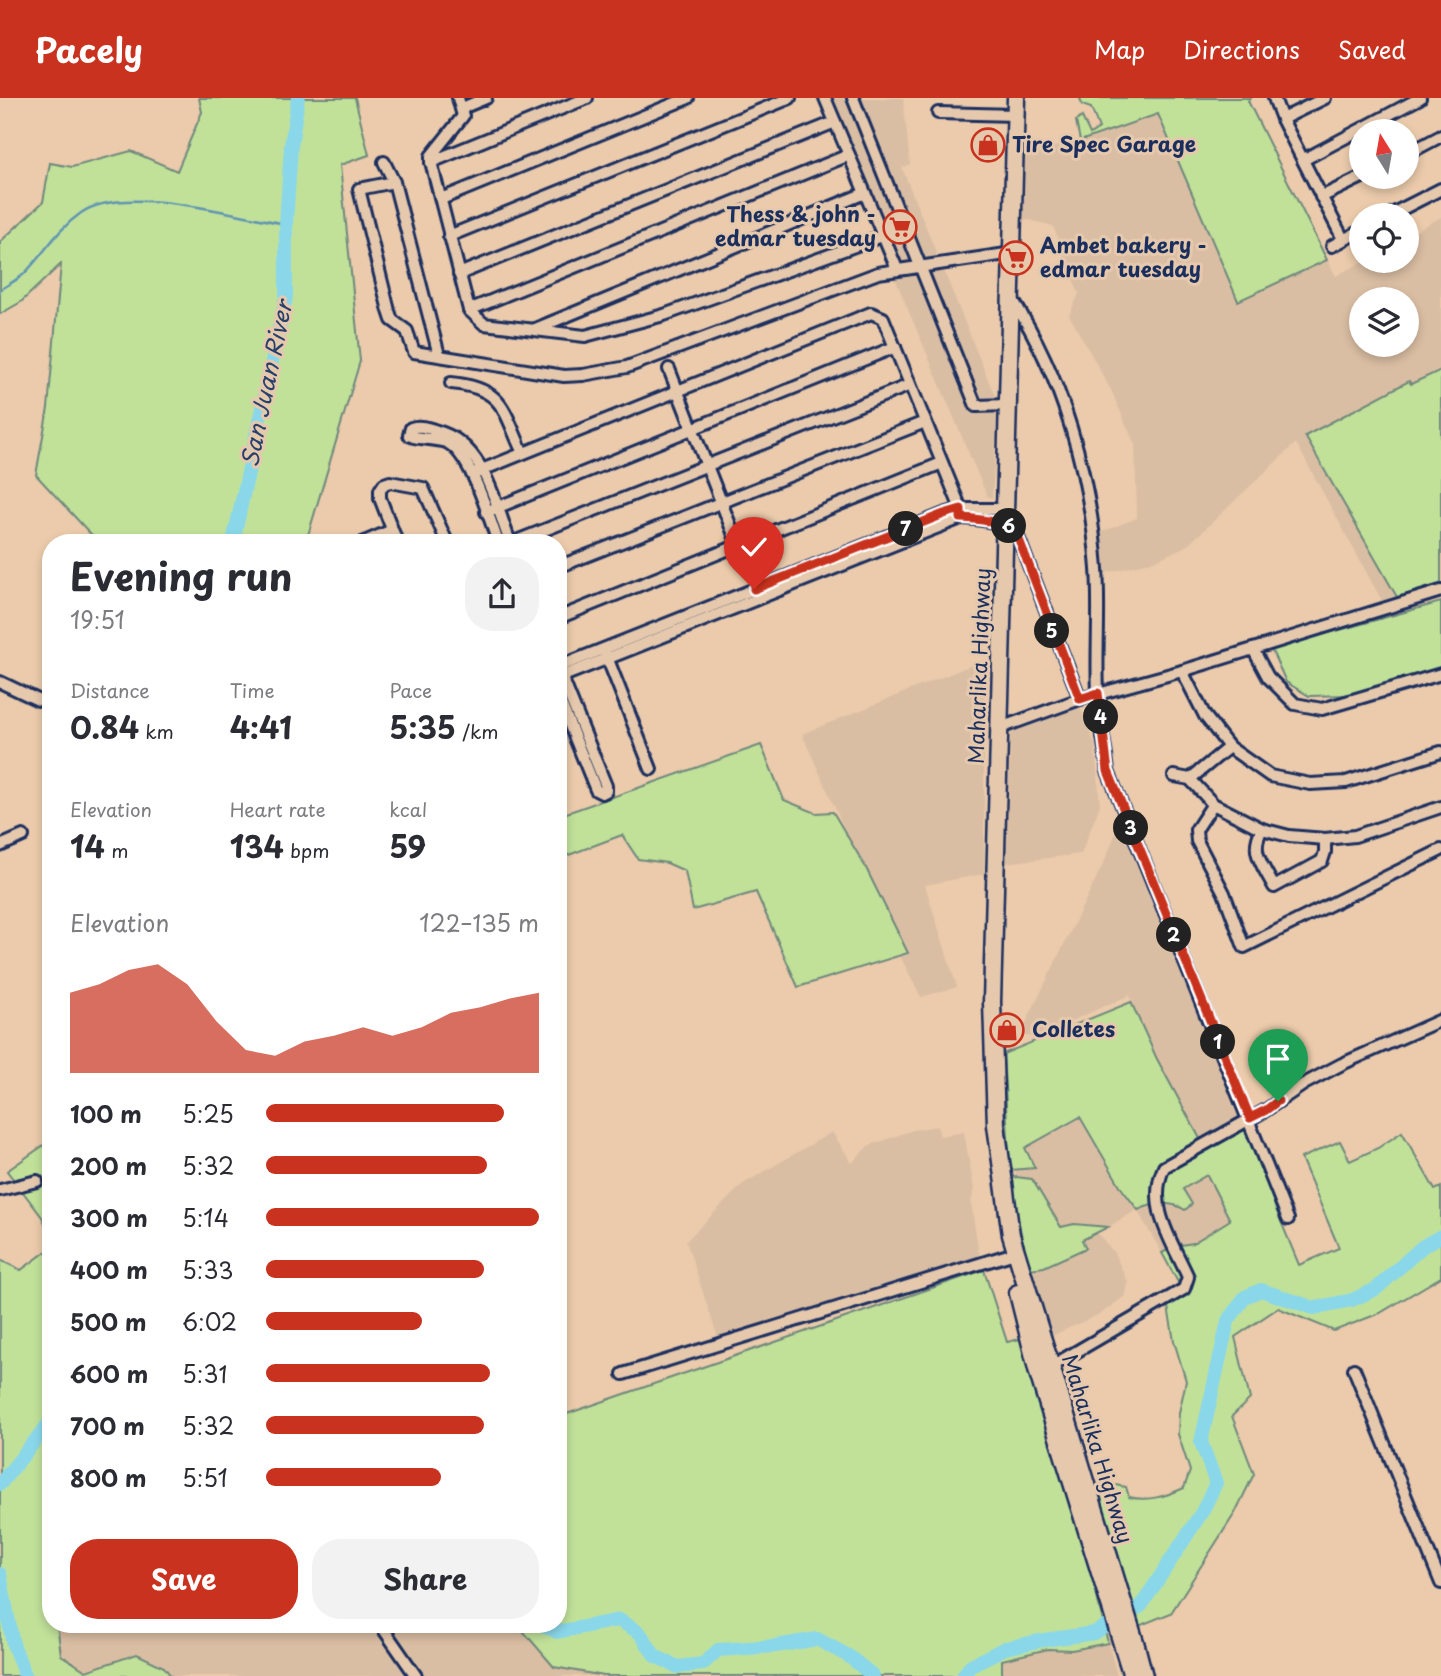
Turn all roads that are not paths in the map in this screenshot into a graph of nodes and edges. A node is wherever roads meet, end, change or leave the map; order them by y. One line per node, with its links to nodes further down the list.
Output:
1 (486, 98): 11 (street)
2 (587, 98): 21 (street)
3 (688, 98): 27 (street)
4 (790, 98): 29 (street)
5 (825, 98): 15 (street)
6 (853, 98): 35 (street)
7 (1016, 98): 13 (highway, Maharlika Highway)
8 (1274, 98): 14 (street)
9 (1325, 98): 14 (street)
10 (1420, 98): 19 (street)
11 (460, 103): 21 (street)
12 (938, 113): 13 (street)
13 (1015, 115): 34 (highway, Maharlika Highway)
14 (1282, 119): 19 (street)
15 (835, 122): 18 (street); 37 (street)
16 (1441, 136): 17 (street)
17 (1419, 147)
18 (849, 155): 25 (street); 39 (street)
19 (1303, 160): 26 (street)
20 (384, 162): 22 (street)
21 (431, 162): 27 (street)
22 (394, 182): 42 (street); 42 (street)
23 (1349, 183): 26 (street)
24 (1441, 189): 28 (street)
25 (864, 193): 30 (street); 40 (street)
26 (1321, 197): 32 (street)
27 (440, 200): 29 (street)
28 (1414, 203)
29 (449, 236): 37 (street)
30 (882, 236): 36 (street); 40 (street)
31 (1349, 236): 32 (street)
32 (1343, 239): 33 (street)
33 (1332, 246)
34 (1013, 253): 35 (street); 38 (highway, Maharlika Highway)
35 (921, 265): 36 (street); 47 (street)
36 (897, 269): 42 (street)
37 (459, 274): 39 (street)
38 (1011, 297): 47 (highway, Maharlika Highway); 75 (street)
39 (469, 310): 40 (street)
40 (533, 330)
41 (895, 347): 45 (street); 46 (street); 49 (street)
42 (439, 355)
43 (669, 369): 46 (street)
44 (451, 383): 50 (street)
45 (910, 385): 48 (street); 52 (street)
46 (678, 391): 49 (street); 50 (street)
47 (1008, 405): 57 (highway, Maharlika Highway)
48 (925, 422): 51 (street); 54 (street)
49 (693, 429): 52 (street); 55 (street)
50 (523, 453): 53 (street)
51 (942, 463): 56 (street); 65 (street)
52 (707, 466): 54 (street); 64 (street)
53 (477, 472): 53 (street); 55 (street)
54 (721, 502): 65 (street); 66 (street)
55 (491, 510): 62 (street); 63 (street)
56 (961, 514): 57 (street); 70 (street)
57 (1005, 517): 76 (street); 80 (highway, Maharlika Highway)
58 (392, 530): 59 (street); 60 (street); 61 (street)
59 (383, 534)
60 (394, 534)
61 (444, 534)
62 (496, 534)
63 (507, 534)
64 (533, 534)
65 (738, 545): 68 (street)
66 (567, 563)
67 (1441, 591): 69 (street)
68 (567, 614)
69 (1253, 649): 72 (street); 73 (street)
70 (606, 654): 71 (street); 83 (street)
71 (567, 670)
72 (1182, 671): 75 (street); 81 (street)
73 (1441, 674)
74 (0, 682): 77 (street)
75 (1098, 693): 76 (street); 94 (street)
76 (1080, 699): 80 (street)
77 (38, 700)
78 (567, 712): 79 (street)
79 (567, 713)
80 (1000, 728): 98 (highway, Maharlika Highway)
81 (1229, 747): 82 (street); 85 (street)
82 (1441, 752)
83 (651, 769)
84 (1174, 776): 85 (street)
85 (1189, 779): 86 (street)
86 (1213, 804): 88 (street); 92 (street)
87 (1441, 807): 90 (street)
88 (1262, 830): 90 (street); 90 (street)
89 (23, 836): 91 (street)
90 (1325, 839)
91 (0, 846)
92 (1441, 850)
93 (1441, 1020): 94 (street)
94 (1250, 1118): 97 (street); 99 (street)
95 (37, 1181): 96 (street)
96 (0, 1190)
97 (1288, 1219)
98 (1014, 1253): 99 (highway, Maharlika Highway); 101 (street); 102 (highway, Maharlika Highway)
99 (1050, 1367): 102 (highway, Maharlika Highway)
100 (1354, 1369): 103 (street)
101 (623, 1374)
102 (1111, 1583): 105 (highway, Maharlika Highway)
103 (1441, 1583)
104 (386, 1633): 106 (street)
105 (1130, 1643): 107 (highway, Maharlika Highway); 108 (highway, Maharlika Highway)
106 (416, 1676)
107 (1132, 1676)
108 (1144, 1676)

